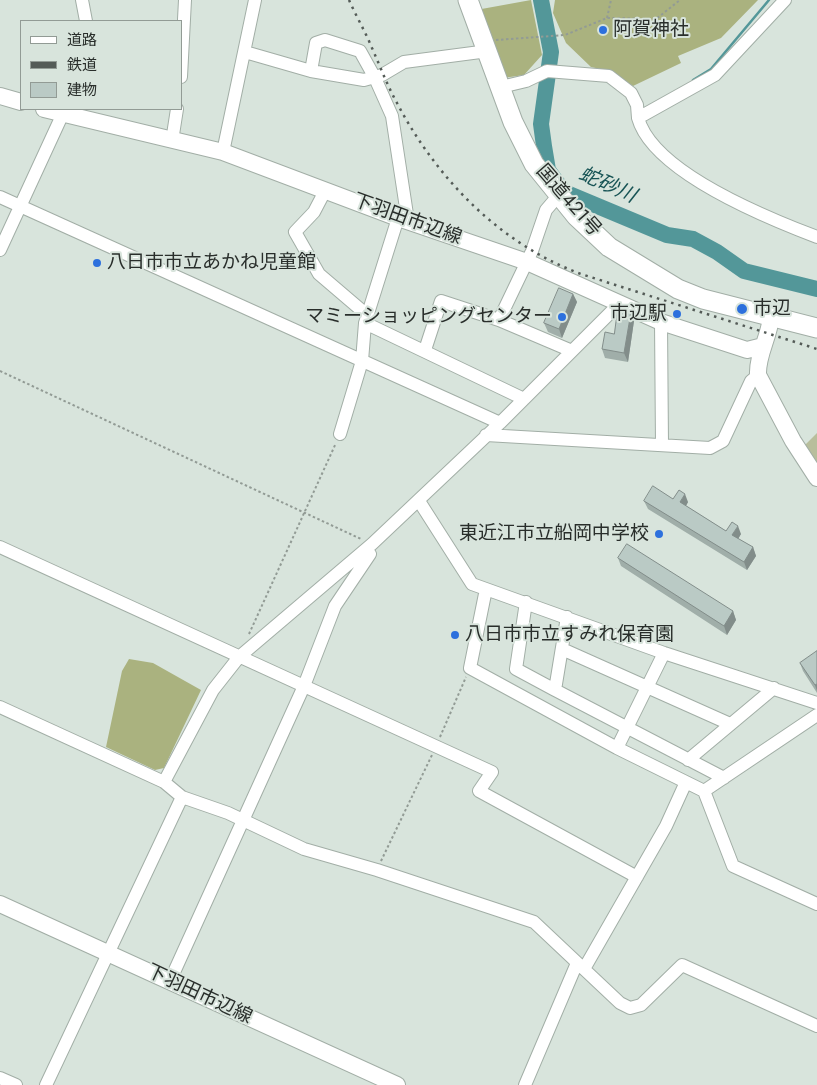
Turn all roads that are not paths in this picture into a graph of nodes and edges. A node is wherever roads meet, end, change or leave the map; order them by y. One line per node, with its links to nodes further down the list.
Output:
1 (82, 0): 6 (street)
2 (185, 0): 9 (street)
3 (254, 0): 8 (street)
4 (468, 0): 7 (highway, 国道421号)
5 (785, 0): 18 (street)
6 (86, 20)
7 (486, 46): 11 (street); 12 (highway, 国道421号)
8 (245, 52): 10 (street); 20 (street)
9 (182, 58)
10 (311, 71): 11 (street); 11 (street)
11 (375, 78): 25 (street)
12 (501, 86): 18 (street); 22 (highway, 国道421号)
13 (0, 96): 14 (main road)
14 (20, 102)
15 (51, 110): 17 (main road, 下羽田市辺線)
16 (177, 110): 19 (street)
17 (64, 112): 19 (main road, 下羽田市辺線); 24 (street)
18 (638, 118): 26 (street)
19 (172, 141): 20 (main road, 下羽田市辺線)
20 (223, 152): 21 (main road, 下羽田市辺線)
21 (325, 191): 25 (main road, 下羽田市辺線); 31 (street)
22 (558, 196): 28 (street); 30 (highway, 国道421号)
23 (0, 197): 24 (street)
24 (20, 206): 27 (street); 39 (street)
25 (403, 220): 28 (main road, 下羽田市辺線); 31 (street)
26 (817, 237)
27 (0, 250)
28 (527, 262): 29 (main road, 下羽田市辺線); 32 (street)
29 (620, 303): 33 (main road, 下羽田市辺線); 38 (street)
30 (771, 317): 34 (highway, 国道421号); 36 (main road)
31 (366, 319): 37 (street); 39 (street)
32 (499, 320): 37 (street); 38 (street)
33 (661, 322): 35 (main road, 下羽田市辺線); 45 (street)
34 (817, 328)
35 (734, 346): 36 (main road, 下羽田市辺線); 40 (main road)
36 (763, 346): 40 (main road)
37 (425, 350): 41 (street)
38 (572, 351): 41 (street)
39 (362, 361): 42 (street); 43 (street)
40 (758, 375): 45 (street); 46 (main road)
41 (524, 400): 42 (street)
42 (500, 423): 44 (street)
43 (340, 434)
44 (486, 435): 45 (street); 47 (street)
45 (662, 445)
46 (817, 478)
47 (419, 501): 48 (street); 50 (street)
48 (372, 544): 55 (street); 56 (street)
49 (0, 547): 55 (street)
50 (486, 589): 51 (street); 65 (street)
51 (526, 602): 52 (street); 59 (street)
52 (567, 617): 53 (street); 54 (street)
53 (562, 649): 57 (street); 59 (street)
54 (664, 653): 57 (street); 58 (street)
55 (239, 657): 56 (street); 68 (street)
56 (304, 686): 72 (street); 73 (street)
57 (647, 687): 63 (street); 64 (street)
58 (774, 688): 60 (street); 63 (street)
59 (555, 690): 64 (street)
60 (817, 703)
61 (0, 707): 68 (street)
62 (817, 715): 67 (street)
63 (730, 724): 66 (street)
64 (626, 728): 65 (street); 66 (street)
65 (617, 748): 69 (street)
66 (688, 760): 67 (street)
67 (724, 778): 70 (street)
68 (164, 782): 71 (street)
69 (686, 782): 70 (street); 73 (street)
70 (704, 791): 75 (street)
71 (182, 796): 72 (street); 76 (street)
72 (243, 820): 77 (street); 78 (street)
73 (637, 876): 77 (street)
74 (0, 904): 76 (main road, 下羽田市辺線)
75 (817, 904)
76 (109, 954): 78 (main road, 下羽田市辺線); 82 (street)
77 (581, 966): 79 (street); 84 (street)
78 (170, 981): 83 (main road, 下羽田市辺線)
79 (817, 1026)
80 (0, 1078): 81 (street)
81 (16, 1085)
82 (46, 1085)
83 (397, 1085)
84 (525, 1085)

